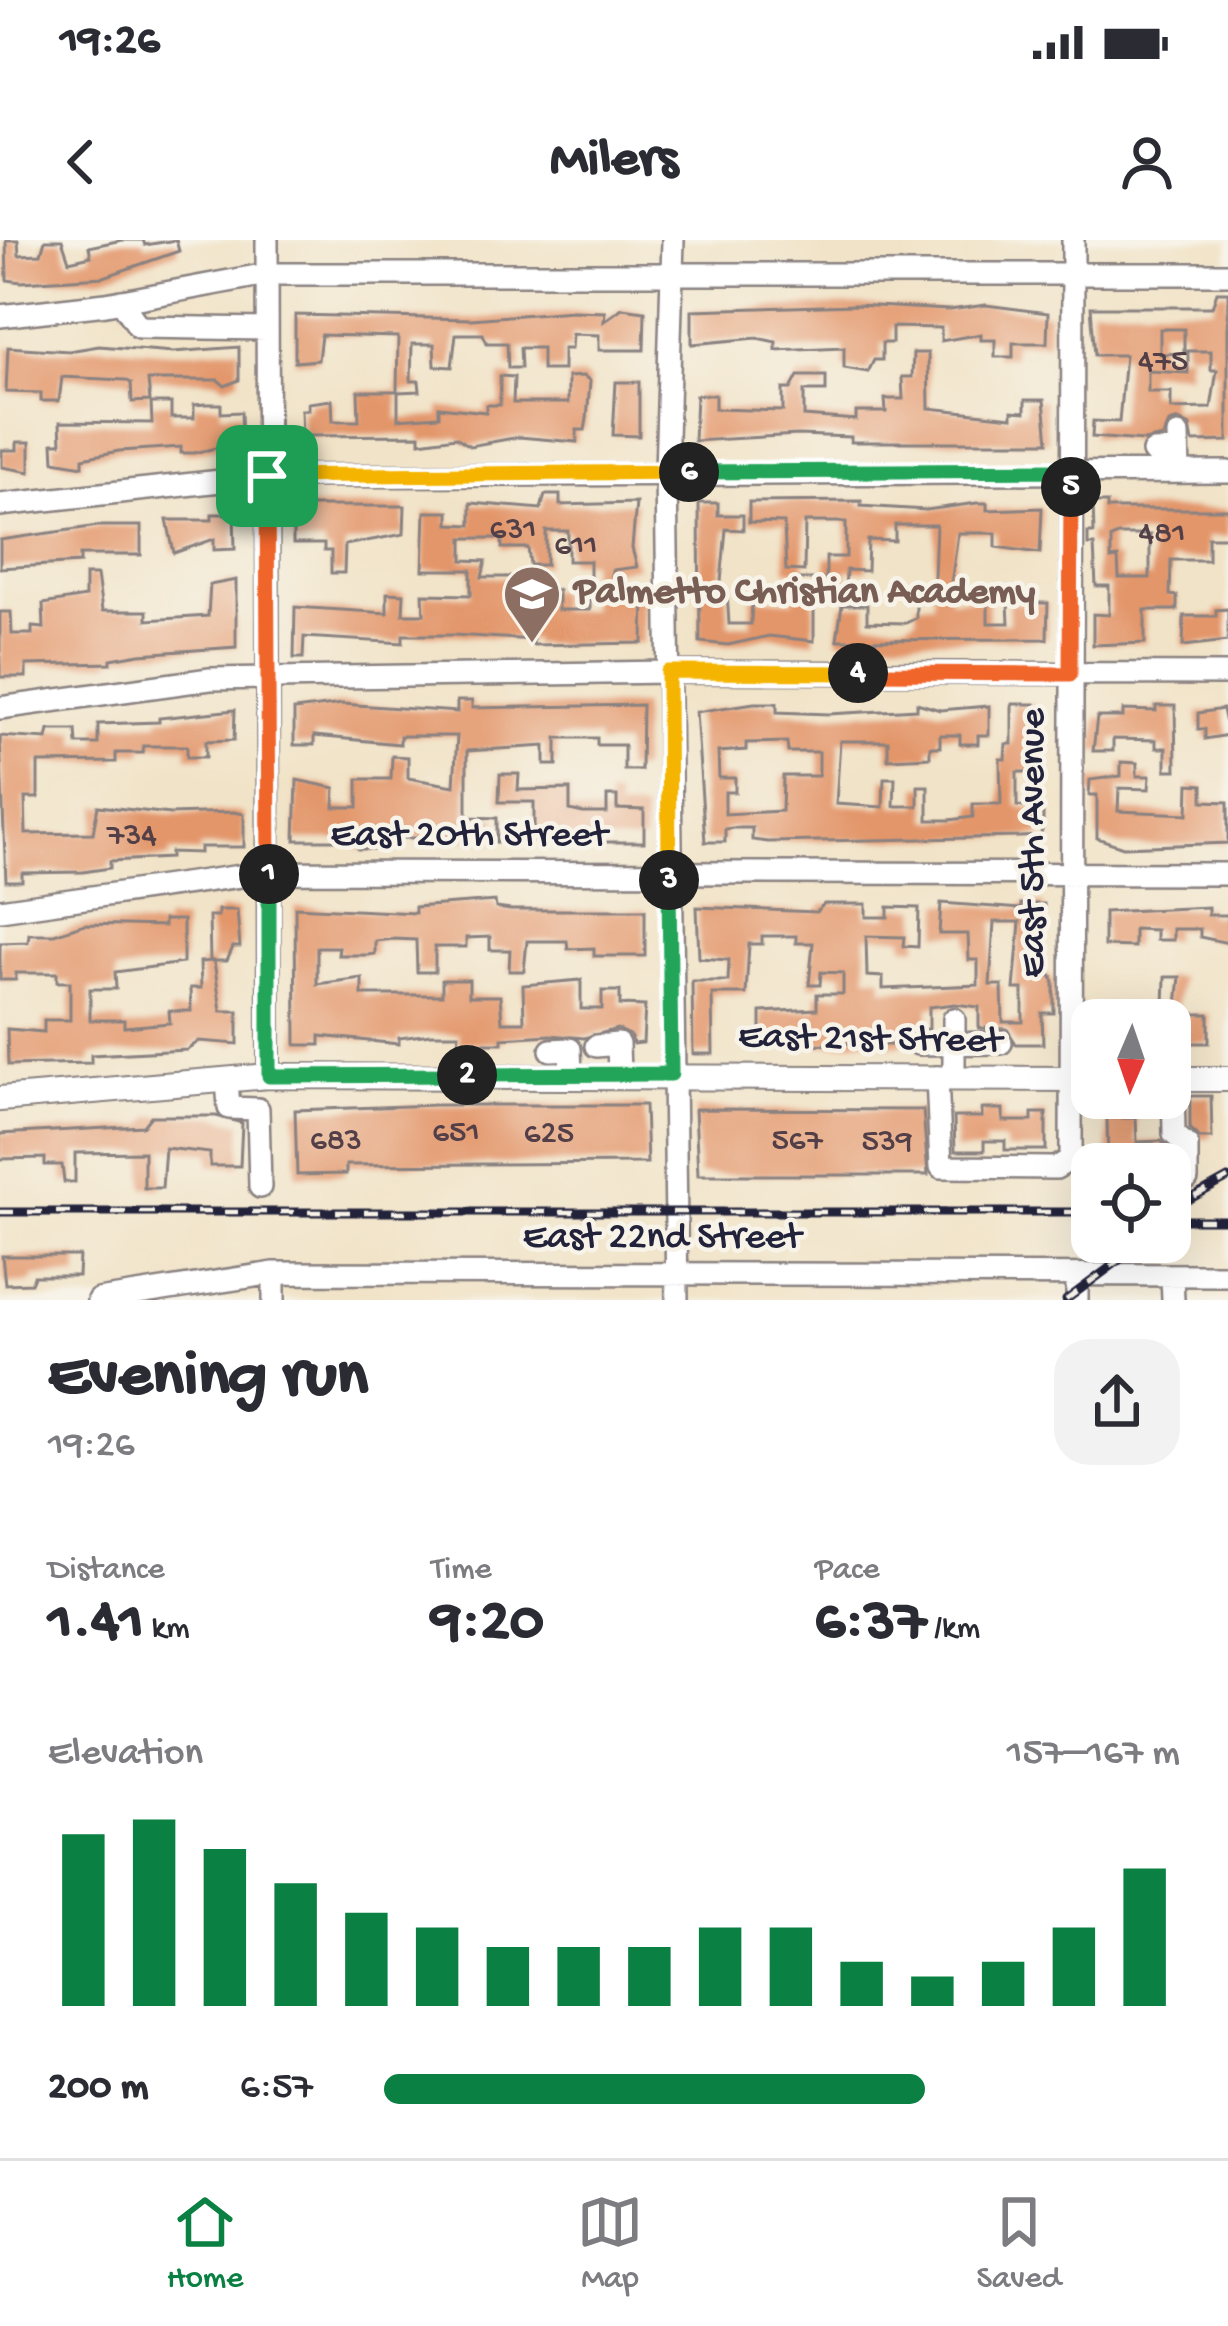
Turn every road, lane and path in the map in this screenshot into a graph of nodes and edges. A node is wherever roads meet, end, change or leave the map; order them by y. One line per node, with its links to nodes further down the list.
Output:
1 (267, 240): 5 (street)
2 (673, 240): 4 (street)
3 (1073, 240): 6 (street, East 5th Avenue)
4 (671, 272): 5 (street); 6 (street); 14 (street)
5 (267, 274): 8 (street); 10 (street)
6 (1072, 274): 7 (street); 13 (street, East 5th Avenue)
7 (1228, 274)
8 (121, 301): 9 (street); 10 (street)
9 (0, 316)
10 (267, 329): 16 (street)
11 (1153, 452): 12 (street)
12 (1178, 452): 13 (street); 15 (street)
13 (1071, 470): 14 (street); 19 (street, East 5th Avenue)
14 (666, 472): 16 (street); 18 (street)
15 (1228, 472)
16 (267, 476): 17 (street); 21 (street)
17 (0, 505)
18 (668, 672): 19 (street); 21 (street); 24 (street)
19 (1070, 674): 20 (street); 26 (street, East 5th Avenue)
20 (1228, 674)
21 (268, 678): 22 (street); 23 (street)
22 (0, 707)
23 (269, 872): 24 (street, East 20th Street); 27 (street, East 20th Street); 38 (street)
24 (669, 874): 26 (street, East 20th Street); 37 (street)
25 (1228, 874): 26 (street, East 20th Street)
26 (1072, 875): 28 (street, East 5th Avenue)
27 (0, 910)
28 (1077, 999)
29 (954, 1018): 30 (street)
30 (954, 1043): 31 (street); 32 (street); 39 (street)
31 (1001, 1043)
32 (918, 1044)
33 (596, 1046): 36 (street)
34 (551, 1050): 35 (street)
35 (571, 1074): 36 (main road, East 21st Street); 38 (main road, East 21st Street)
36 (619, 1074): 37 (main road, East 21st Street)
37 (671, 1074): 39 (main road, East 21st Street); 51 (street)
38 (269, 1076): 40 (main road, East 21st Street)
39 (946, 1077): 41 (main road, East 21st Street); 45 (street, East 5th Avenue)
40 (227, 1079): 44 (main road, East 21st Street); 46 (street)
41 (1071, 1079)
42 (1191, 1079): 43 (main road)
43 (1228, 1079)
44 (0, 1100)
45 (1076, 1119)
46 (260, 1187)
47 (274, 1274): 51 (street, East 22nd Street); 52 (street, East 22nd Street); 53 (street)
48 (1077, 1275): 49 (street, East 22nd Street); 51 (street, East 22nd Street); 55 (street)
49 (1172, 1275): 50 (street, East 22nd Street); 56 (street)
50 (1228, 1275)
51 (676, 1276): 54 (street)
52 (98, 1300)
53 (274, 1300)
54 (677, 1300)
55 (1077, 1300)
56 (1173, 1300)

